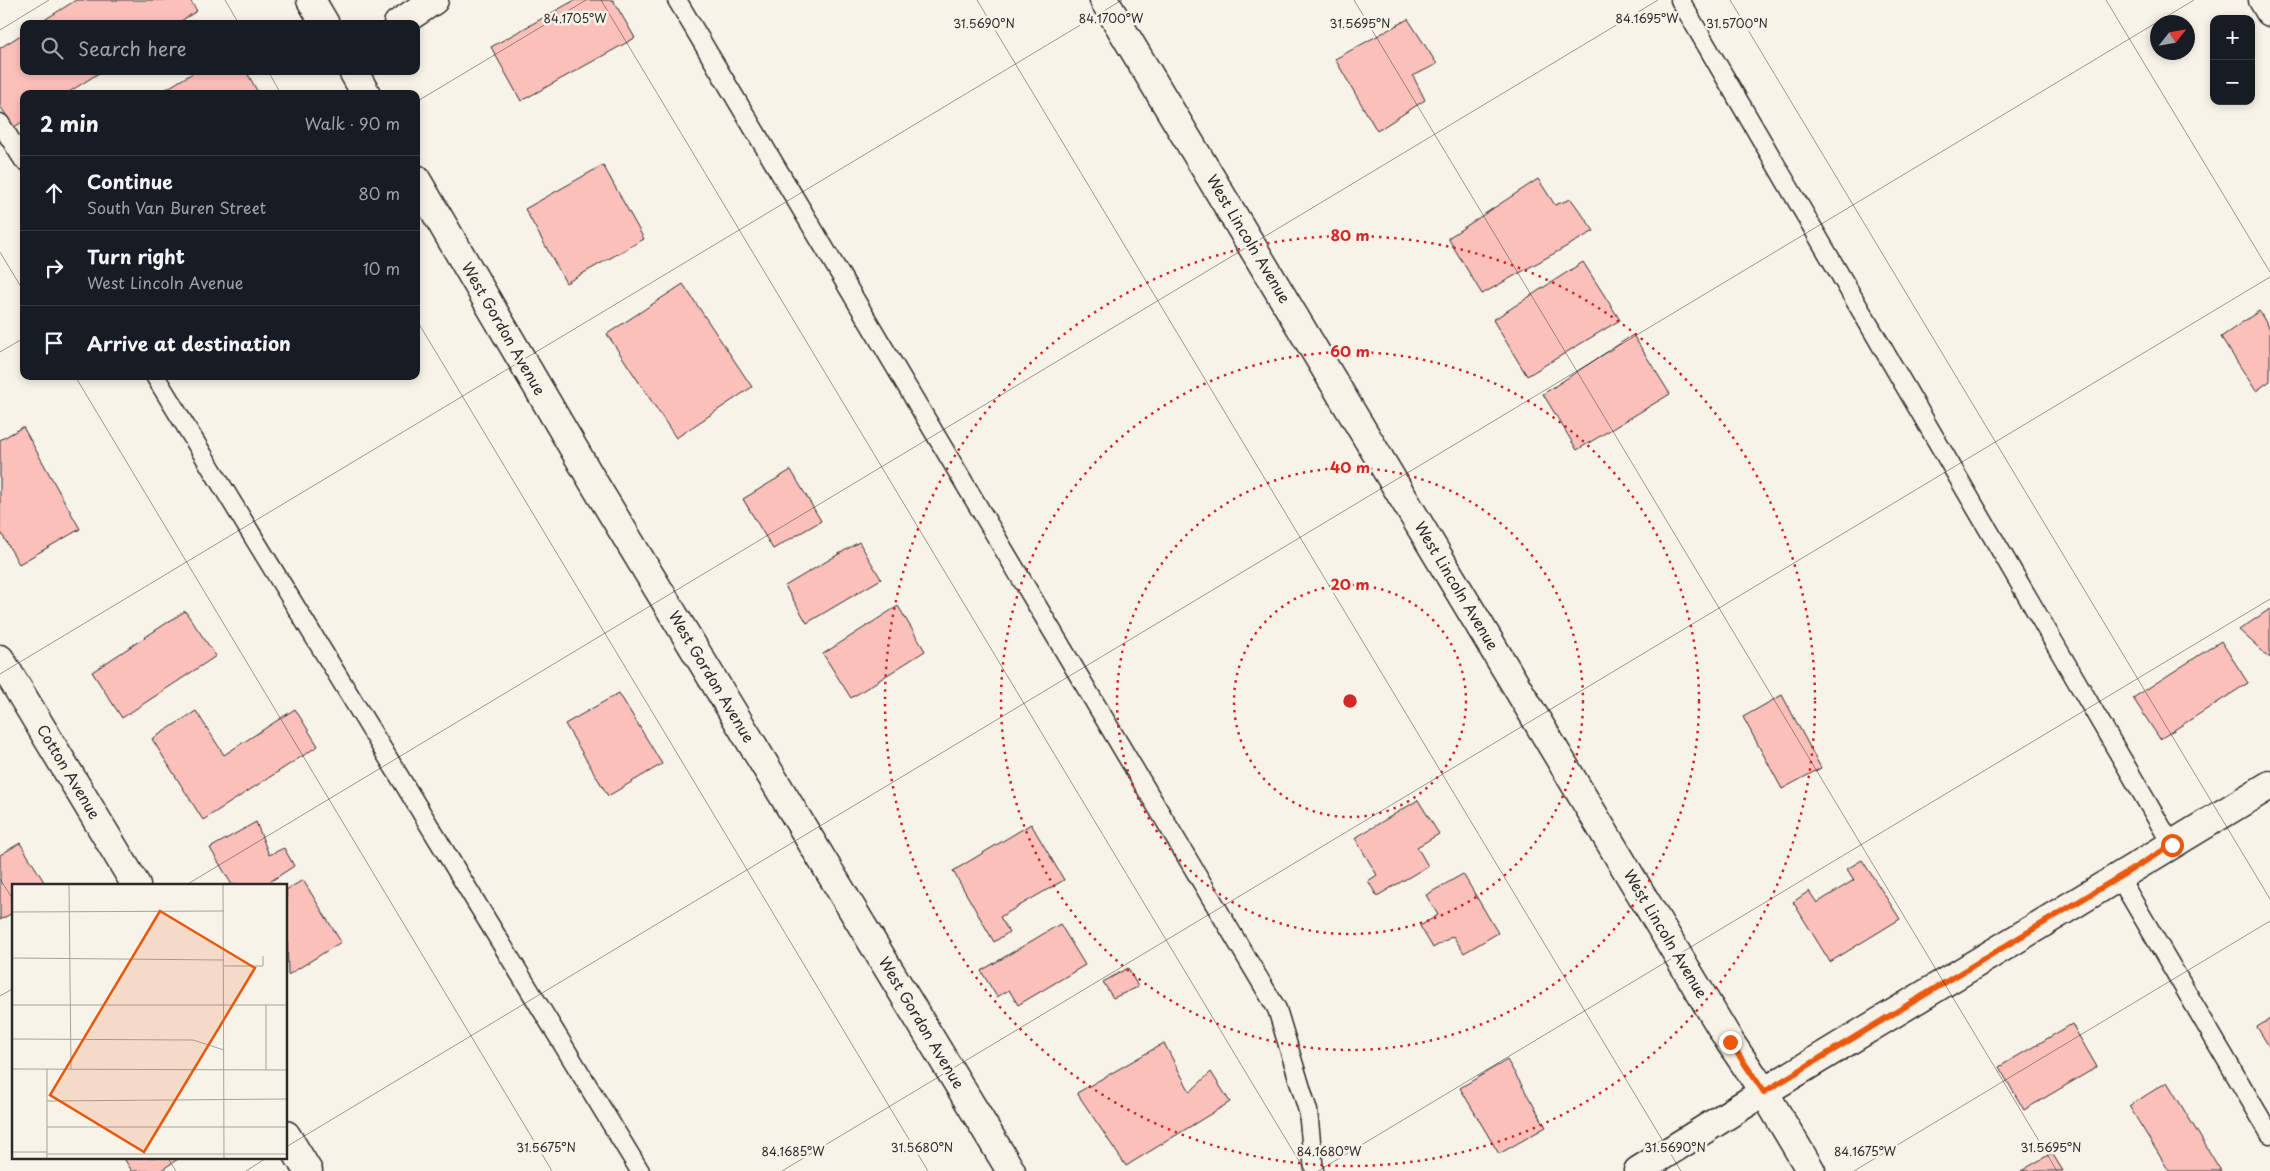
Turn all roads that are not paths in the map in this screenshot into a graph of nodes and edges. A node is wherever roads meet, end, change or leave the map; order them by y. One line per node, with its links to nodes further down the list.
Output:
1 (311, 0): 8 (street)
2 (434, 0): 9 (street)
3 (677, 0): 27 (lane)
4 (1104, 0): 21 (street, West Lincoln Avenue)
5 (1680, 0): 18 (lane)
6 (2263, 0): 7 (street)
7 (2270, 12)
8 (323, 20)
9 (404, 20)
10 (355, 75): 11 (street)
11 (364, 90)
12 (0, 123): 13 (lane)
13 (20, 156)
14 (420, 186): 26 (street, West Gordon Avenue)
15 (157, 380): 25 (lane)
16 (0, 660): 20 (street, Cotton Avenue)
17 (2270, 786): 18 (street)
18 (2172, 845): 19 (street)
19 (2118, 877): 21 (street); 22 (lane)
20 (135, 884)
21 (1764, 1092): 28 (street); 29 (street, West Lincoln Avenue)
22 (2270, 1134)
23 (288, 1138): 24 (street)
24 (308, 1171)
25 (640, 1171)
26 (1011, 1171)
27 (1314, 1171)
28 (1638, 1171)
29 (1811, 1171)

